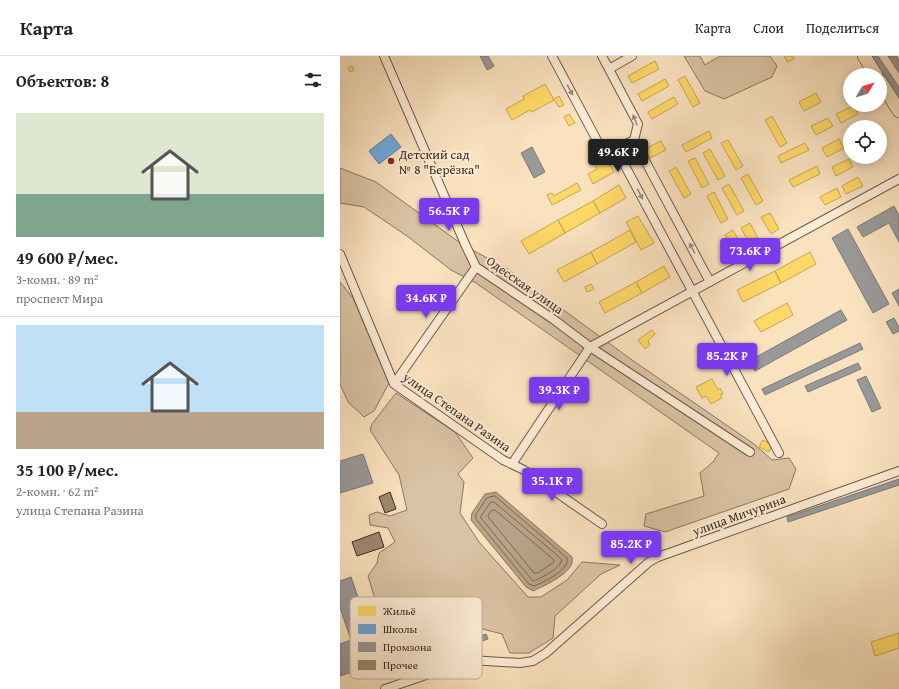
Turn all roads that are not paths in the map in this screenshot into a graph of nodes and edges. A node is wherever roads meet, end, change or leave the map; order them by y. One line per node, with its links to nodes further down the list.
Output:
1 (384, 56): 14 (street, Одесская улица)
2 (552, 56): 11 (street, one-way to 11)
3 (602, 56): 7 (street)
4 (632, 56): 7 (street)
5 (864, 56): 6 (main road)
6 (872, 68)
7 (609, 69): 10 (street, one-way to 7)
8 (887, 92): 9 (main road)
9 (899, 111)
10 (634, 140): 11 (street); 15 (street, one-way to 10)
11 (616, 149): 16 (street, one-way to 16)
12 (899, 179): 15 (street)
13 (340, 254): 18 (street, улица Степана Разина)
14 (476, 267): 17 (street, Одесская улица); 18 (street)
15 (710, 282): 16 (street)
16 (692, 292): 17 (street); 20 (street)
17 (590, 346): 19 (street, Одесская улица); 21 (street)
18 (394, 384): 21 (street, улица Степана Разина)
19 (750, 452)
20 (779, 453)
21 (512, 464): 23 (street, улица Степана Разина)
22 (899, 471): 24 (street, улица Мичурина)
23 (602, 524)
24 (482, 661)
25 (414, 679): 26 (street, улица Мичурина)
26 (385, 689)

